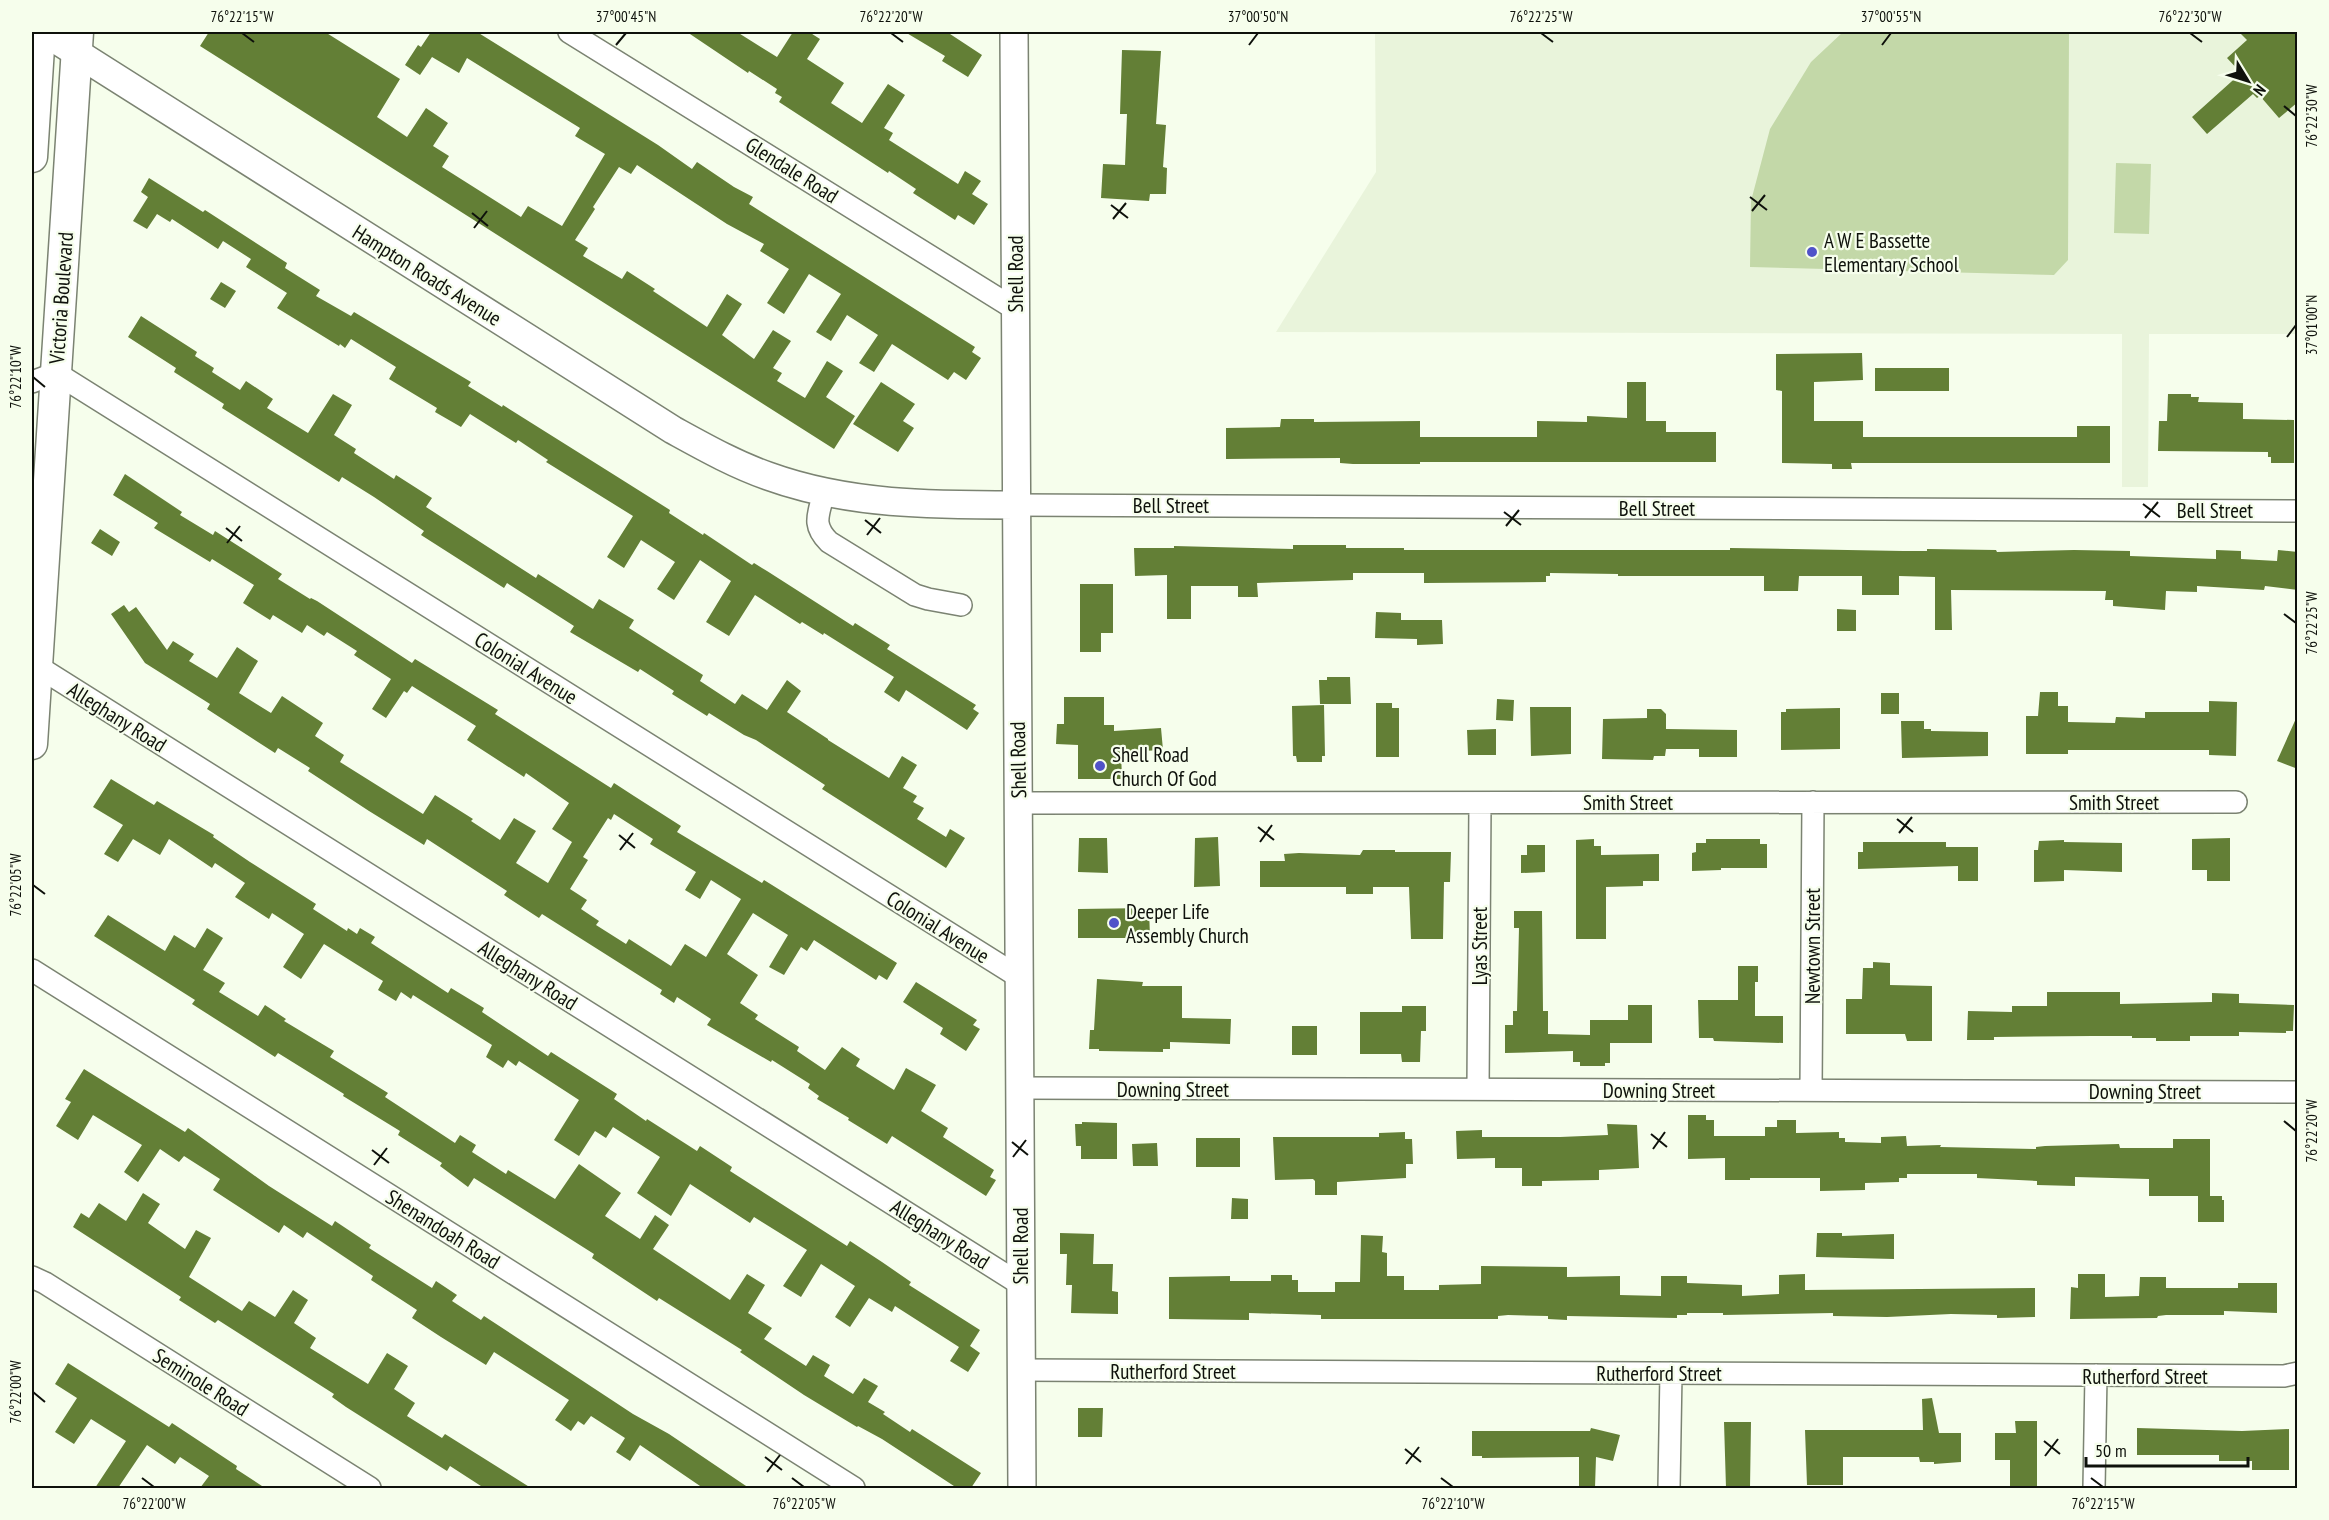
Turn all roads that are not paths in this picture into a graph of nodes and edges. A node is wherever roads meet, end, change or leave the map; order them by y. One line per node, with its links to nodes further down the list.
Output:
1 (42, 32): 4 (street, Hampton Roads Avenue); 5 (main road)
2 (568, 32): 6 (street, Glendale Road)
3 (1014, 32): 6 (street, Shell Road)
4 (77, 42): 7 (main road, Victoria Boulevard); 8 (street, Hampton Roads Avenue)
5 (32, 157)
6 (1015, 309): 9 (street, Shell Road)
7 (44, 378): 12 (main road, Victoria Boulevard); 19 (street, Colonial Avenue)
8 (824, 492): 9 (street, Hampton Roads Avenue); 11 (street)
9 (1016, 505): 10 (street, Bell Street); 16 (street, Shell Road)
10 (2298, 511)
11 (961, 605)
12 (37, 666): 13 (main road, Victoria Boulevard); 25 (street, Alleghany Road)
13 (32, 744)
14 (1813, 802): 15 (street, Smith Street); 17 (street, Smith Street); 22 (street, Newtown Street)
15 (2236, 802)
16 (1019, 803): 17 (street, Smith Street); 19 (street, Shell Road)
17 (1480, 803): 21 (street, Lyas Street)
18 (32, 970): 31 (street, Shenandoah Road)
19 (1019, 977): 20 (street, Shell Road)
20 (1020, 1088): 21 (street, Downing Street); 25 (street, Shell Road)
21 (1478, 1089): 22 (street, Downing Street)
22 (1811, 1090): 23 (street, Downing Street)
23 (2298, 1092)
24 (32, 1277): 30 (street, Seminole Road)
25 (1020, 1284): 26 (street, Shell Road)
26 (1021, 1370): 27 (street, Rutherford Street); 32 (street, Shell Road)
27 (1671, 1373): 29 (street, Rutherford Street); 33 (street)
28 (2298, 1373): 29 (street, Rutherford Street)
29 (2096, 1376): 34 (street)
30 (370, 1488)
31 (854, 1488)
32 (1022, 1488)
33 (1669, 1488)
34 (2094, 1488)

